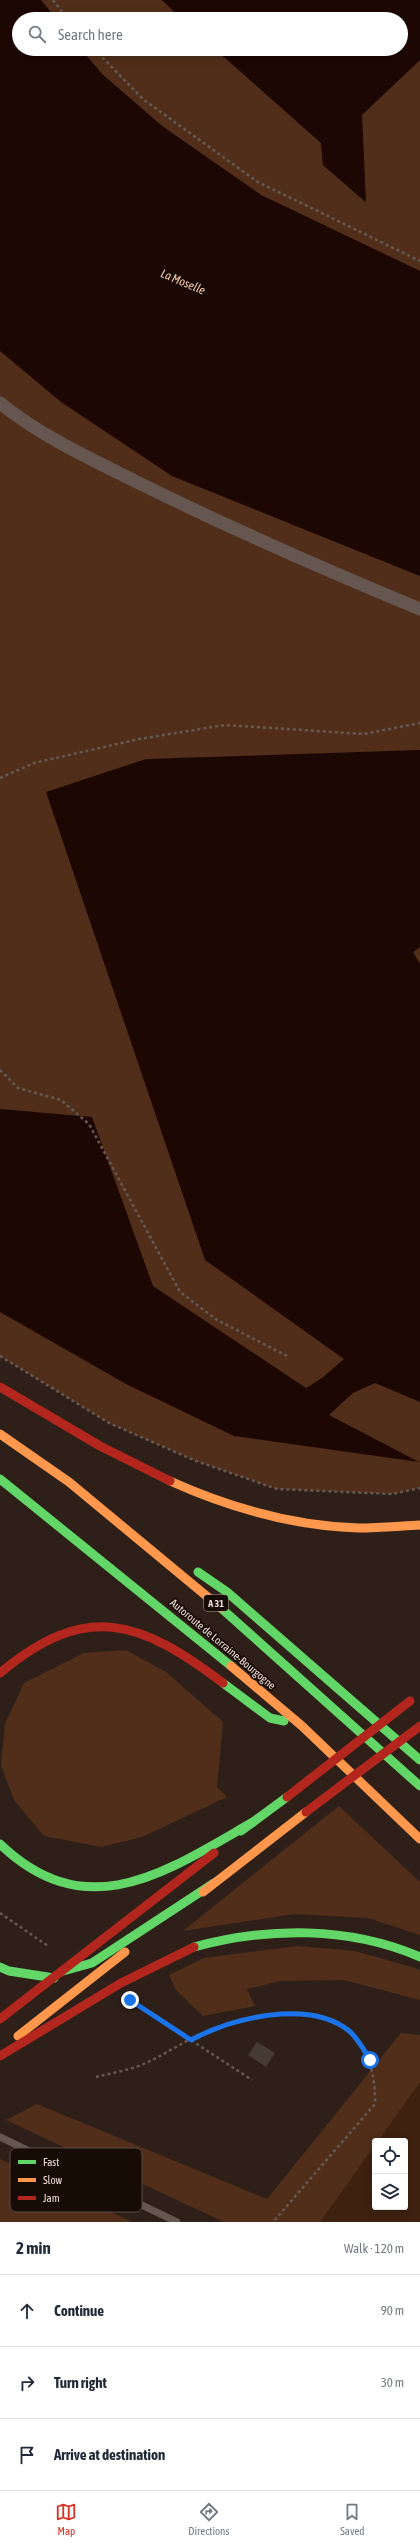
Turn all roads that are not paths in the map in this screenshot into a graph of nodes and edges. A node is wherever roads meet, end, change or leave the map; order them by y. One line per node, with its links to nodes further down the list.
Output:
1 (0, 403): 2 (street)
2 (420, 609)
3 (0, 1387): 7 (main road)
4 (0, 1434): 6 (main road, A 31)
5 (0, 1480): 12 (main road, Autoroute de Lorraine-Bourgogne)
6 (69, 1482): 8 (main road); 15 (main road, A 31)
7 (420, 1524)
8 (170, 1552)
9 (189, 1566): 14 (main road)
10 (0, 1673): 12 (main road)
11 (420, 1693): 16 (main road, bridge)
12 (302, 1726): 17 (main road, Autoroute de Lorraine-Bourgogne)
13 (420, 1726): 19 (main road, bridge)
14 (420, 1760)
15 (420, 1786)
16 (253, 1822): 18 (main road); 22 (main road)
17 (420, 1839)
18 (0, 1844)
19 (214, 1883): 22 (main road); 25 (main road)
20 (420, 1957): 26 (main road)
21 (0, 1967): 23 (main road)
22 (63, 1971): 23 (main road)
23 (54, 1978): 24 (main road)
24 (0, 2019)
25 (0, 2050)
26 (0, 2056)
27 (0, 2137): 28 (lane)
28 (23, 2148)
29 (142, 2205): 30 (lane)
30 (177, 2222)

